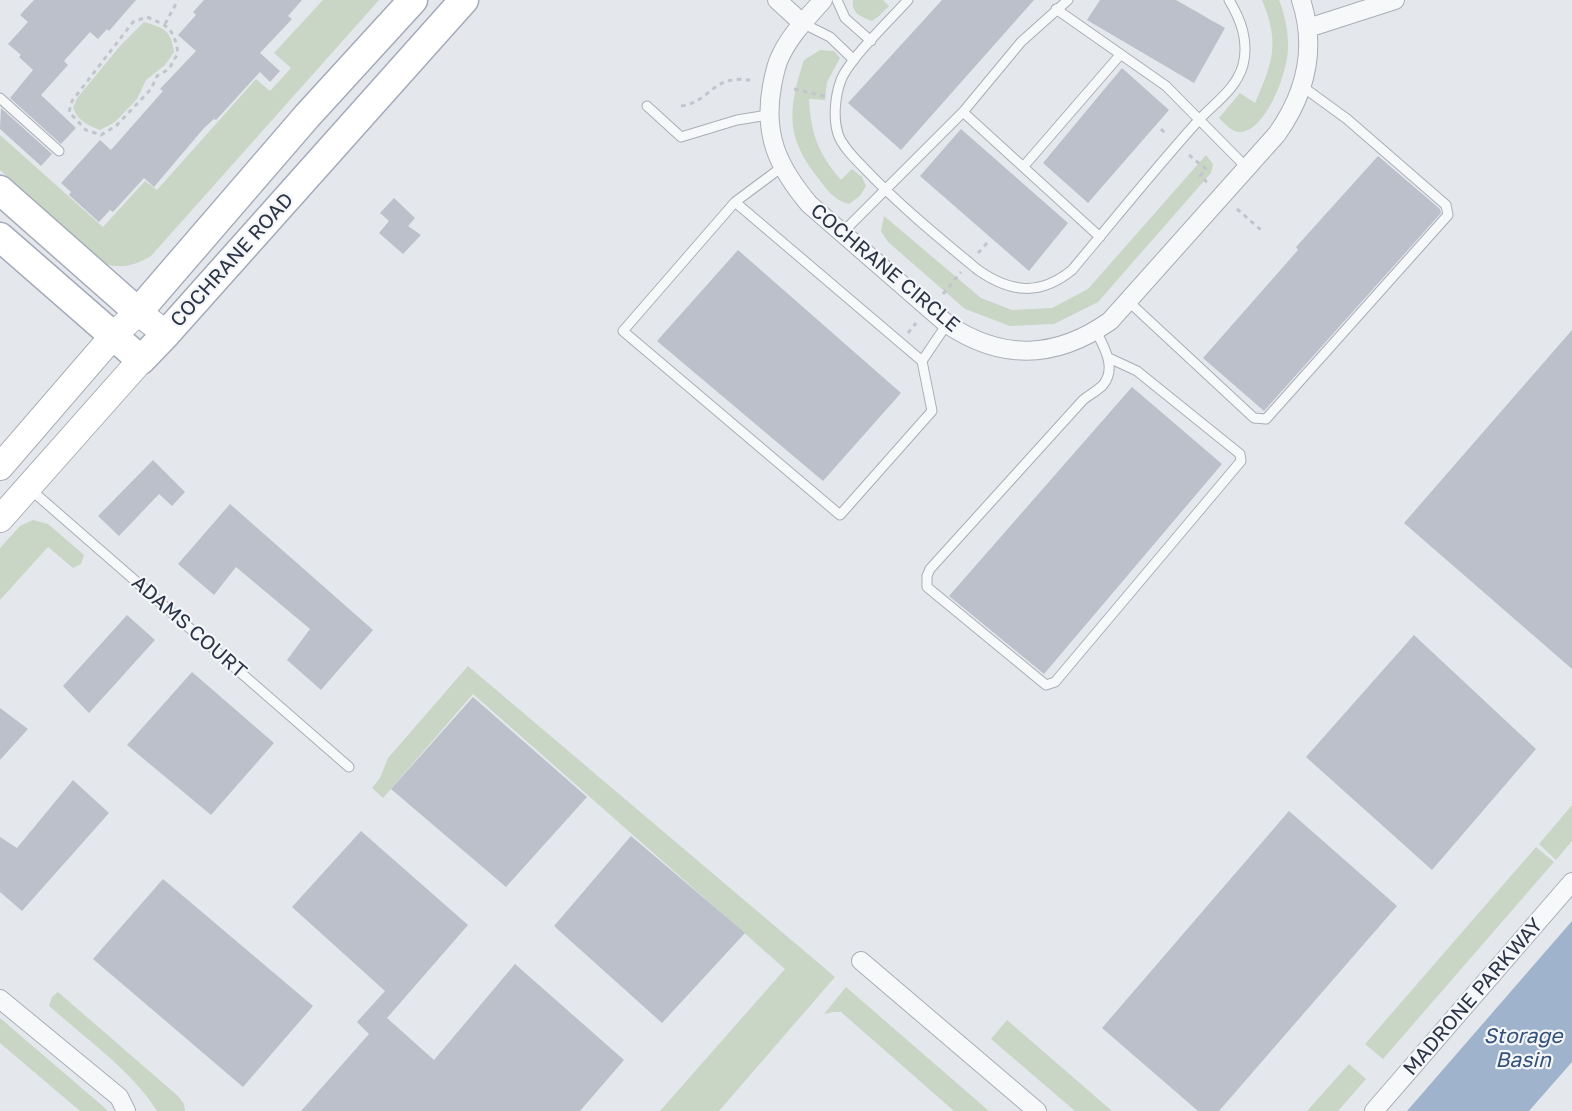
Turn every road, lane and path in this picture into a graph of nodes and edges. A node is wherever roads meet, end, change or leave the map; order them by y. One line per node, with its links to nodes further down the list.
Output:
1 (178, 0): 14 (path)
2 (413, 0): 48 (main road, COCHRANE ROAD)
3 (464, 0): 52 (main road, COCHRANE ROAD)
4 (777, 0): 13 (street)
5 (823, 0): 13 (street, COCHRANE CIRCLE)
6 (837, 0): 16 (lane)
7 (908, 0): 16 (lane)
8 (1068, 0): 12 (lane)
9 (1229, 0): 28 (lane)
10 (1301, 0): 15 (street, COCHRANE CIRCLE)
11 (1395, 0): 15 (street)
12 (1056, 9): 17 (lane); 26 (lane)
13 (802, 23): 18 (lane); 27 (street, COCHRANE CIRCLE)
14 (165, 24): 14 (path)
15 (1308, 28): 20 (street, COCHRANE CIRCLE)
16 (871, 41): 18 (lane)
17 (1120, 55): 28 (lane); 31 (lane)
18 (854, 60): 36 (lane)
19 (754, 81): 25 (path)
20 (1303, 87): 33 (street, COCHRANE CIRCLE); 47 (lane)
21 (794, 89): 22 (path)
22 (827, 97)
23 (0, 98): 29 (lane)
24 (647, 106): 27 (lane)
25 (681, 106)
26 (963, 112): 31 (lane); 36 (lane)
27 (768, 115): 32 (street, COCHRANE CIRCLE)
28 (1198, 120): 33 (lane); 42 (lane)
29 (59, 151)
30 (1189, 155): 34 (path)
31 (1024, 166): 42 (lane)
32 (782, 167): 37 (lane); 40 (street, COCHRANE CIRCLE)
33 (1247, 168): 47 (street, COCHRANE CIRCLE)
34 (1208, 183)
35 (0, 189): 48 (main road)
36 (885, 190): 40 (lane); 42 (lane)
37 (735, 202): 57 (lane); 57 (lane)
38 (1237, 209): 39 (path)
39 (1261, 230)
40 (841, 234): 50 (street, COCHRANE CIRCLE)
41 (0, 237): 53 (main road)
42 (1100, 237)
43 (987, 243): 44 (path)
44 (978, 253)
45 (964, 269): 46 (path)
46 (943, 294)
47 (1128, 302): 51 (street, COCHRANE CIRCLE)
48 (138, 312): 52 (main road); 53 (main road, COCHRANE ROAD)
49 (916, 323): 54 (path)
50 (947, 324): 51 (street, COCHRANE CIRCLE); 57 (lane)
51 (1096, 331): 55 (lane)
52 (166, 334): 56 (main road, COCHRANE ROAD)
53 (113, 336): 56 (main road); 58 (main road, COCHRANE ROAD)
54 (906, 336)
55 (1109, 358): 55 (lane)
56 (141, 360): 59 (main road, COCHRANE ROAD)
57 (922, 361)
58 (0, 467)
59 (28, 488): 60 (main road, COCHRANE ROAD); 61 (lane, ADAMS COURT)
60 (0, 519)
61 (349, 767)
62 (1572, 882): 67 (street, MADRONE PARKWAY)
63 (861, 960): 66 (street)
64 (0, 999): 65 (street)
65 (126, 1111)
66 (1037, 1111)
67 (1374, 1111)

